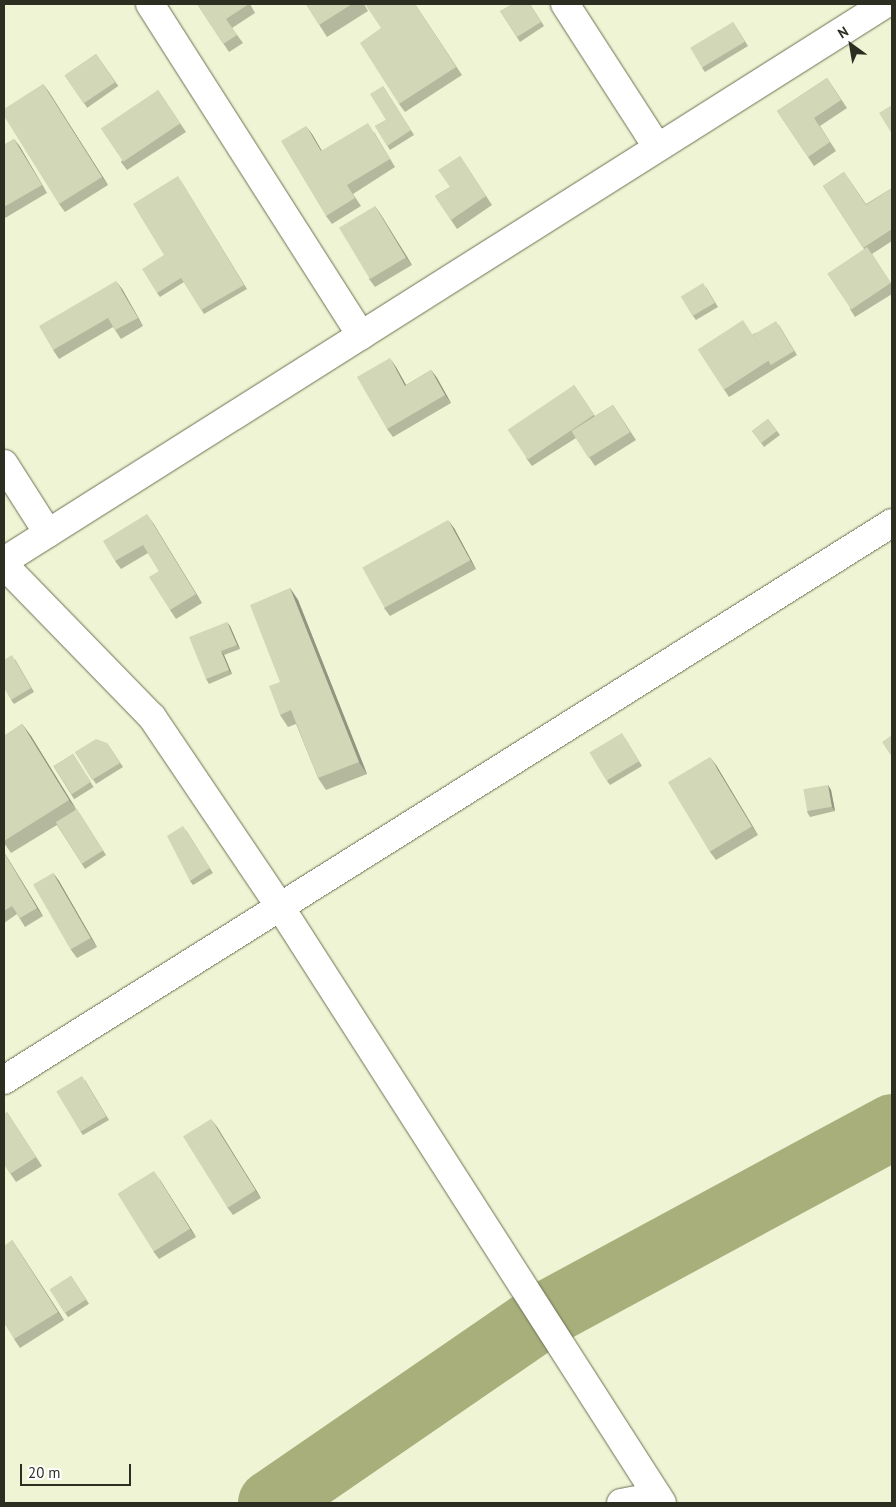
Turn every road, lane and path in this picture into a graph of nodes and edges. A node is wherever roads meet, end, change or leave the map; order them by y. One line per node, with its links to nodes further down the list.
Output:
1 (150, 4): 5 (street)
2 (564, 4): 4 (street)
3 (885, 4): 4 (street)
4 (657, 148): 5 (street)
5 (361, 335): 8 (street)
6 (4, 464): 8 (street)
7 (892, 523): 11 (street)
8 (48, 533): 9 (street)
9 (4, 561)
10 (4, 565): 11 (street)
11 (279, 905): 12 (street); 13 (street)
12 (4, 1080)
13 (660, 1500): 14 (street)
14 (621, 1503)

